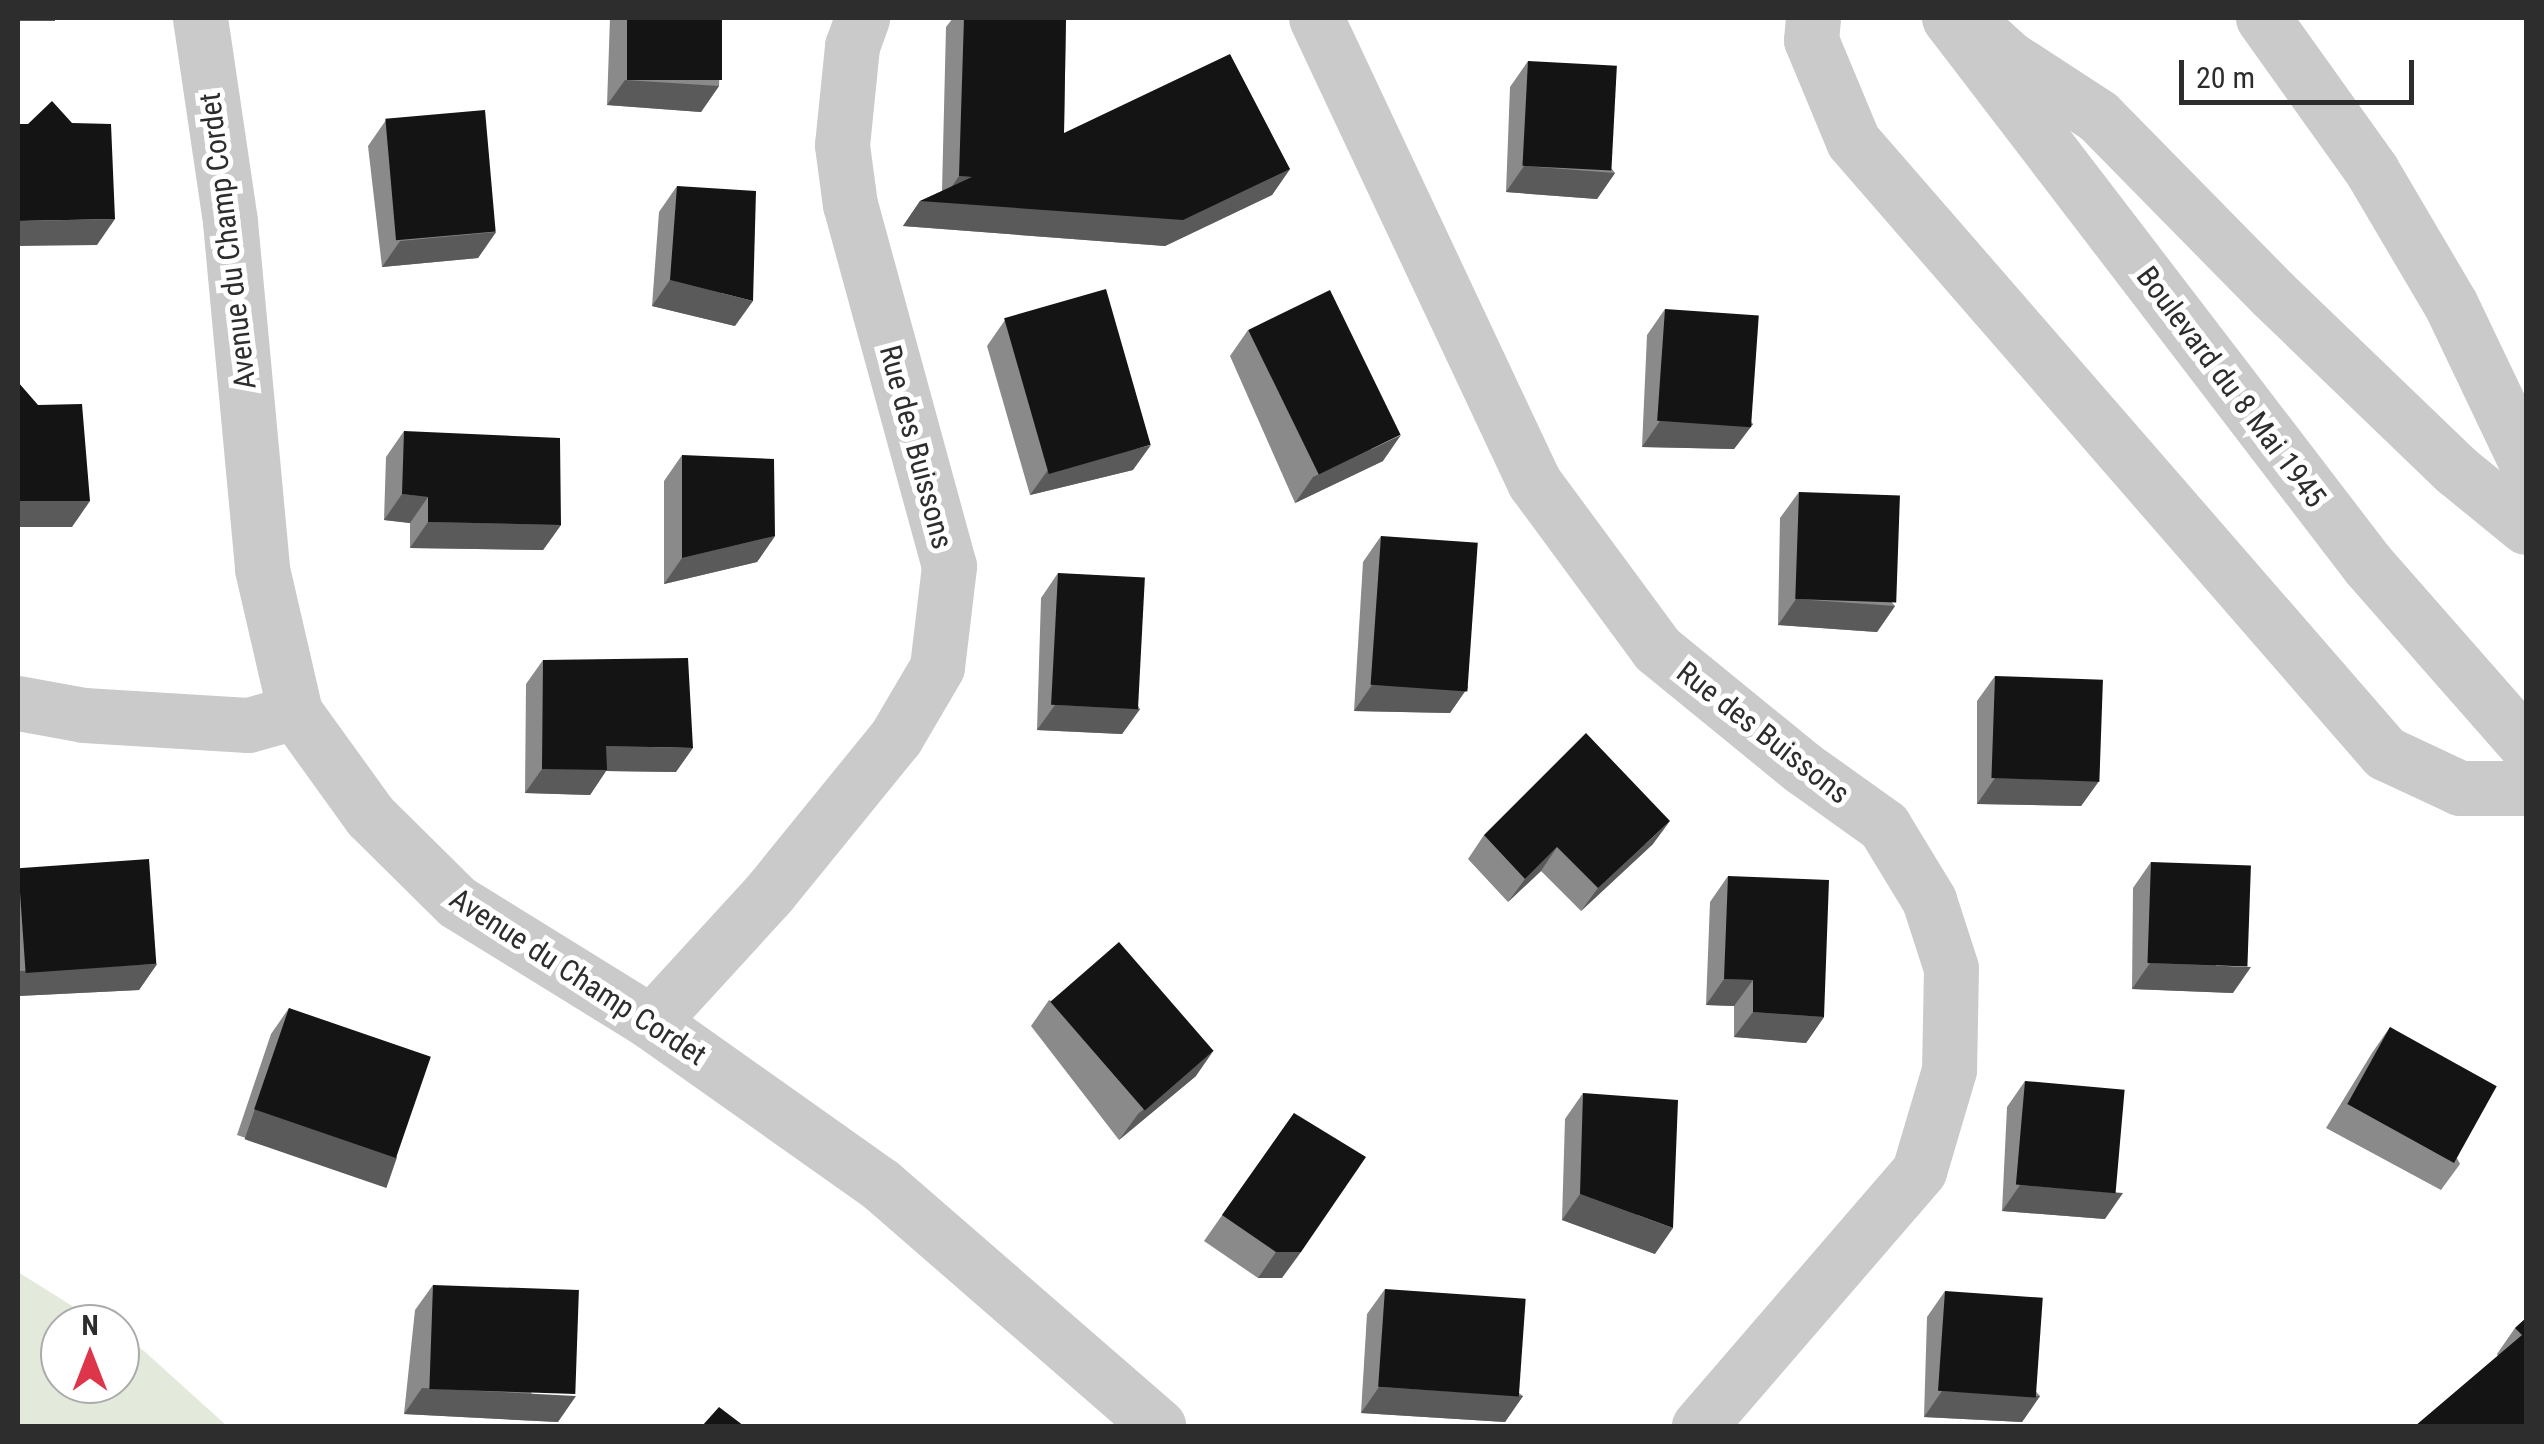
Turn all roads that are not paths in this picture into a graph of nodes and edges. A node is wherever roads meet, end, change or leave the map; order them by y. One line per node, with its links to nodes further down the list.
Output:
1 (200, 18): 11 (street, Avenue du Champ Cordet)
2 (862, 18): 14 (street, Rue des Buissons)
3 (1316, 18): 16 (street, Rue des Buissons)
4 (1813, 18): 13 (street)
5 (1949, 18): 12 (street, Boulevard du 8 Mai 1945)
6 (1965, 18): 9 (street)
7 (2263, 18): 8 (street)
8 (2526, 462)
9 (2526, 527)
10 (18, 702): 11 (street)
11 (295, 712): 14 (street, Avenue du Champ Cordet)
12 (2526, 745)
13 (2526, 788)
14 (652, 1022): 15 (street, Avenue du Champ Cordet)
15 (1158, 1426)
16 (1699, 1426)

